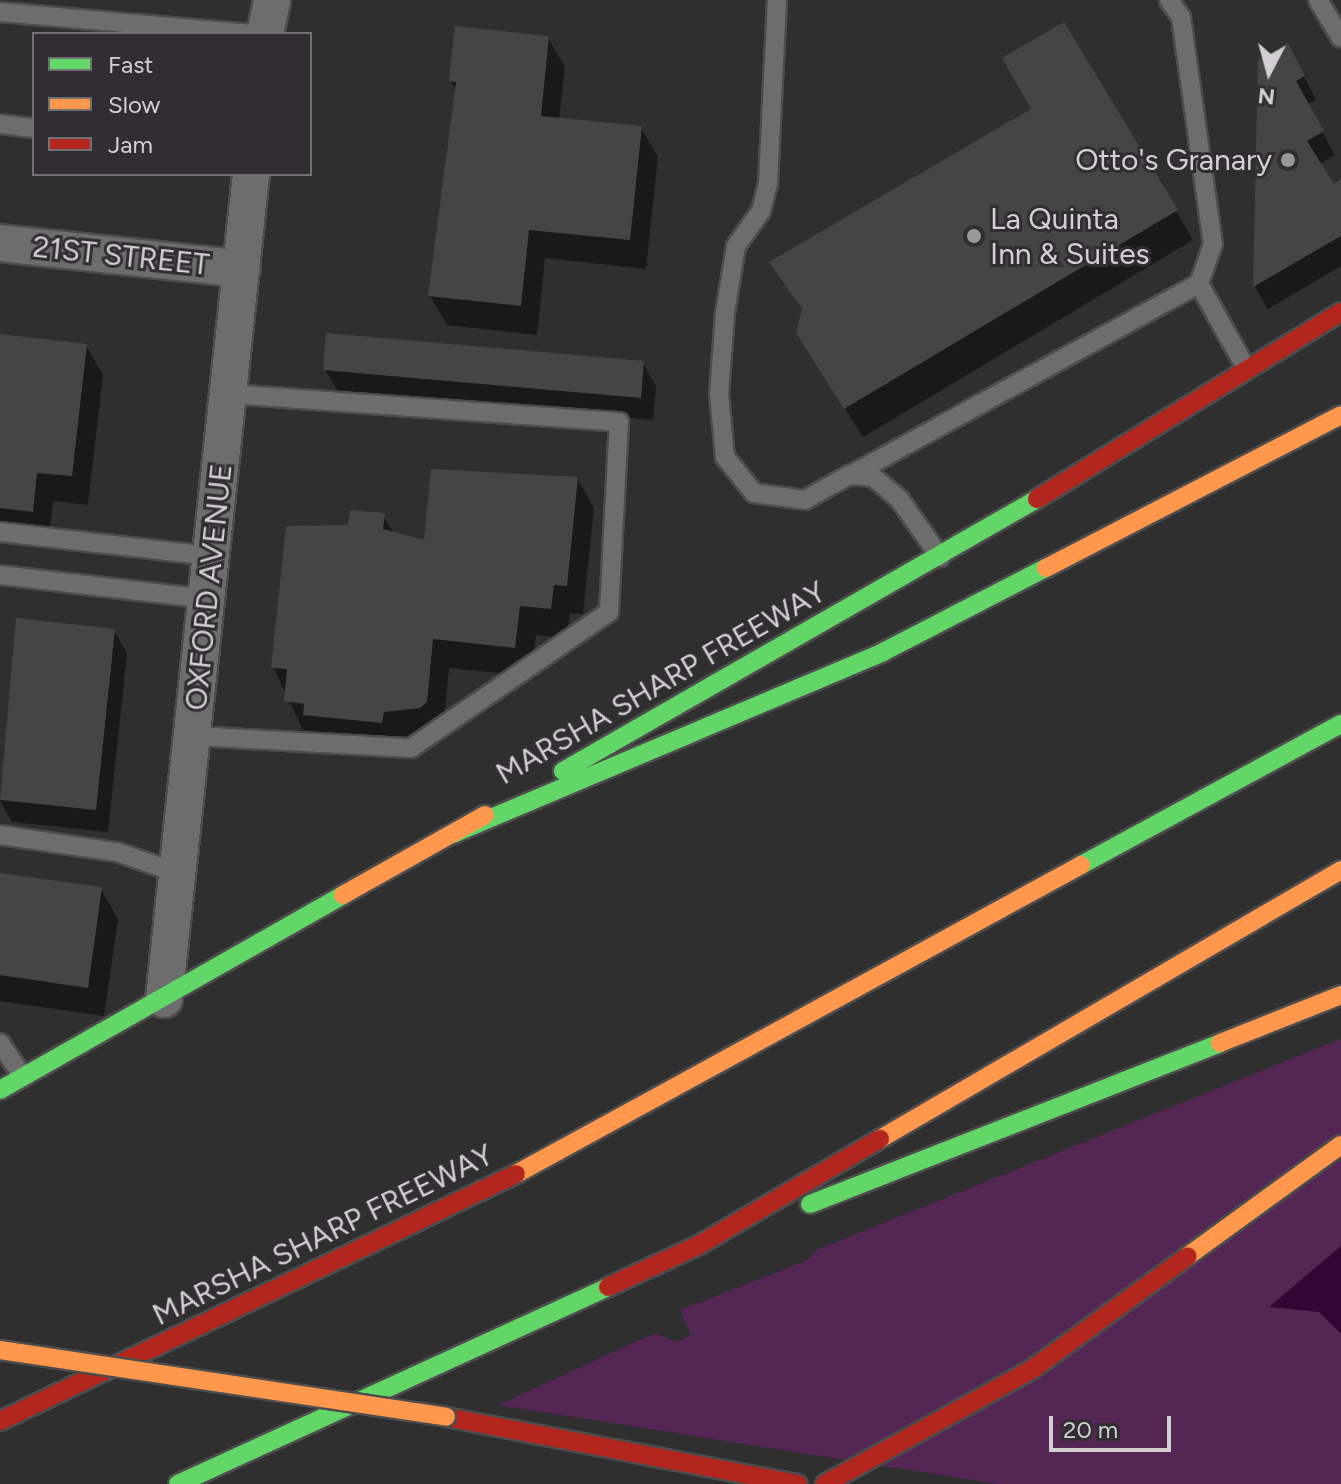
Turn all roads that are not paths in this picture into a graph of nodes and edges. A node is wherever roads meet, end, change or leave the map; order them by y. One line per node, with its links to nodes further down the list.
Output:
1 (272, 0): 7 (street)
2 (777, 0): 19 (lane)
3 (1169, 0): 14 (lane)
4 (1318, 0): 8 (lane)
5 (0, 12): 6 (lane)
6 (231, 32)
7 (265, 32)
8 (1341, 38)
9 (0, 124): 10 (lane)
10 (32, 128)
11 (251, 176): 13 (street, OXFORD AVENUE)
12 (0, 243): 13 (street, 21ST STREET)
13 (242, 269): 17 (street, OXFORD AVENUE)
14 (1199, 284): 16 (lane); 19 (lane)
15 (1341, 312): 16 (main road, MARSHA SHARP FREEWAY)
16 (1247, 370): 22 (main road, MARSHA SHARP FREEWAY)
17 (228, 394): 21 (street, OXFORD AVENUE); 26 (lane)
18 (1341, 415): 27 (main road)
19 (849, 475): 22 (lane)
20 (0, 532): 21 (lane)
21 (212, 556): 24 (street, OXFORD AVENUE)
22 (940, 557): 27 (main road, MARSHA SHARP FREEWAY)
23 (0, 575): 24 (lane)
24 (208, 599): 26 (street, OXFORD AVENUE)
25 (1341, 724): 39 (main road, MARSHA SHARP FREEWAY)
26 (194, 736): 30 (street, OXFORD AVENUE)
27 (453, 834): 32 (main road, MARSHA SHARP FREEWAY)
28 (0, 835): 30 (lane)
29 (1341, 870): 37 (main road)
30 (180, 874): 32 (street, OXFORD AVENUE)
31 (1341, 995): 37 (main road)
32 (164, 999): 34 (main road, MARSHA SHARP FREEWAY)
33 (0, 1043): 34 (lane)
34 (23, 1077): 35 (main road, MARSHA SHARP FREEWAY)
35 (0, 1090)
36 (1341, 1145): 42 (main road)
37 (699, 1245): 40 (main road)
38 (0, 1350): 41 (main road, bridge)
39 (0, 1421)
40 (178, 1484)
41 (798, 1484)
42 (825, 1484)

